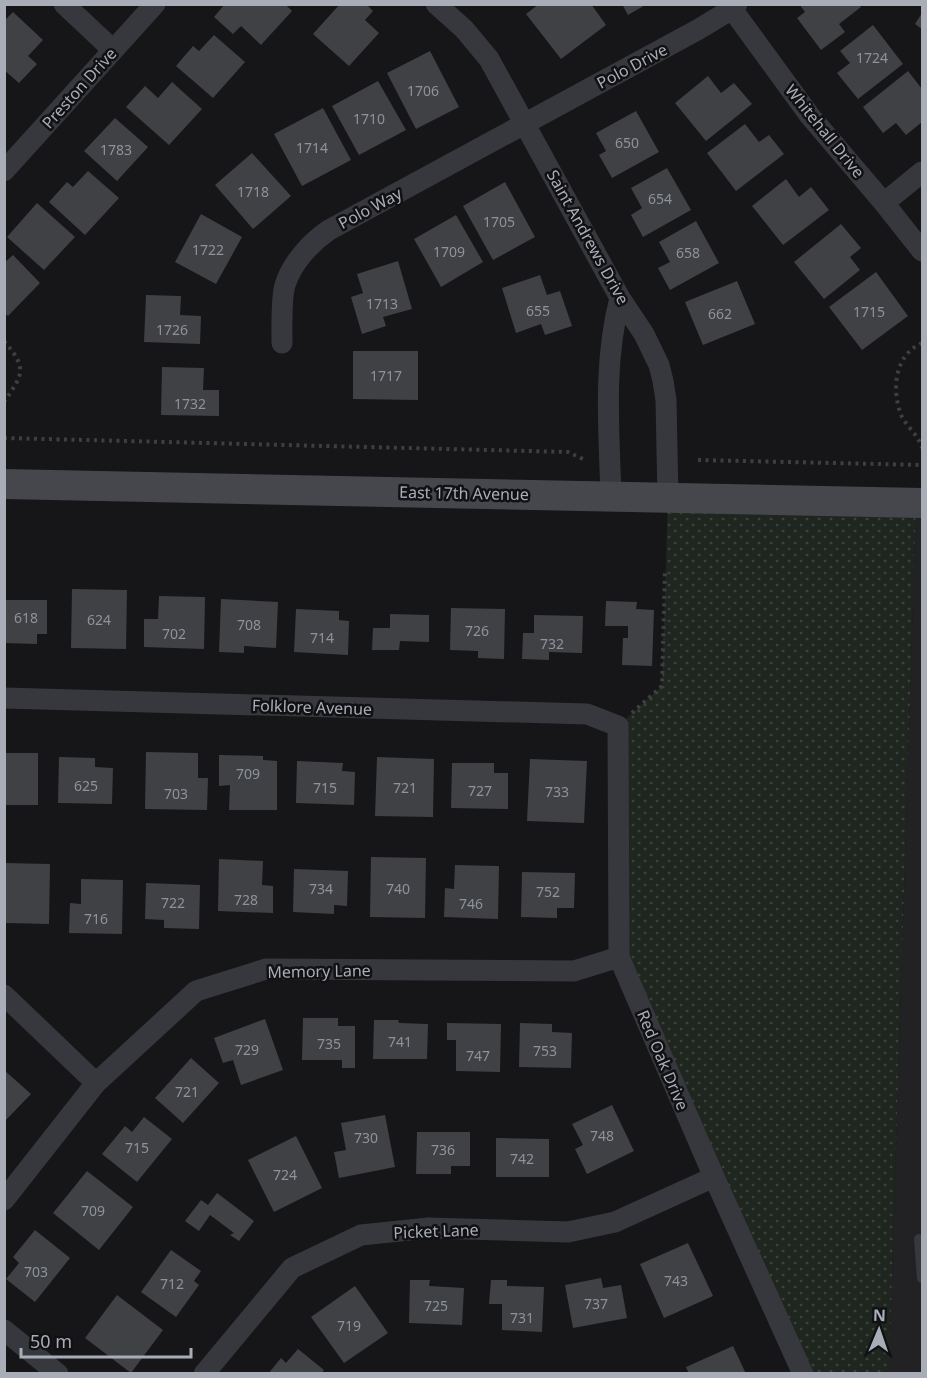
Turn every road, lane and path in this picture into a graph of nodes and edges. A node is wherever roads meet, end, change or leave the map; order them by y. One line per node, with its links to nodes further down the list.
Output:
1 (64, 4): 5 (street)
2 (154, 4): 5 (street, Preston Drive)
3 (436, 4): 6 (street, Saint Andrews Drive)
4 (734, 7): 6 (street, Polo Drive); 9 (street, Whitehall Drive)
5 (113, 50): 7 (street, Preston Drive)
6 (525, 124): 11 (street, Saint Andrews Drive); 13 (street, Polo Way)
7 (4, 171)
8 (922, 172): 9 (street)
9 (884, 203): 10 (street, Whitehall Drive)
10 (922, 251)
11 (620, 298): 22 (street); 23 (street, Saint Andrews Drive)
12 (4, 341): 15 (path)
13 (282, 343)
14 (922, 343): 17 (path)
15 (4, 402)
16 (4, 438): 18 (path)
17 (922, 448)
18 (585, 460)
19 (698, 460): 20 (path)
20 (922, 465)
21 (4, 484): 22 (main road, East 17th Avenue)
22 (611, 496): 23 (main road, East 17th Avenue)
23 (668, 498): 24 (main road, East 17th Avenue)
24 (922, 503)
25 (665, 570): 27 (path)
26 (4, 698): 27 (street, Folklore Avenue)
27 (624, 720): 28 (street, Red Oak Drive)
28 (619, 957): 30 (street, Memory Lane); 31 (street, Red Oak Drive)
29 (4, 994): 30 (street)
30 (96, 1083): 32 (street, Memory Lane)
31 (714, 1177): 37 (street, Picket Lane); 38 (street, Red Oak Drive)
32 (4, 1200)
33 (919, 1239): 34 (lane)
34 (922, 1278)
35 (4, 1330): 36 (street)
36 (58, 1374)
37 (204, 1374)
38 (803, 1374)

